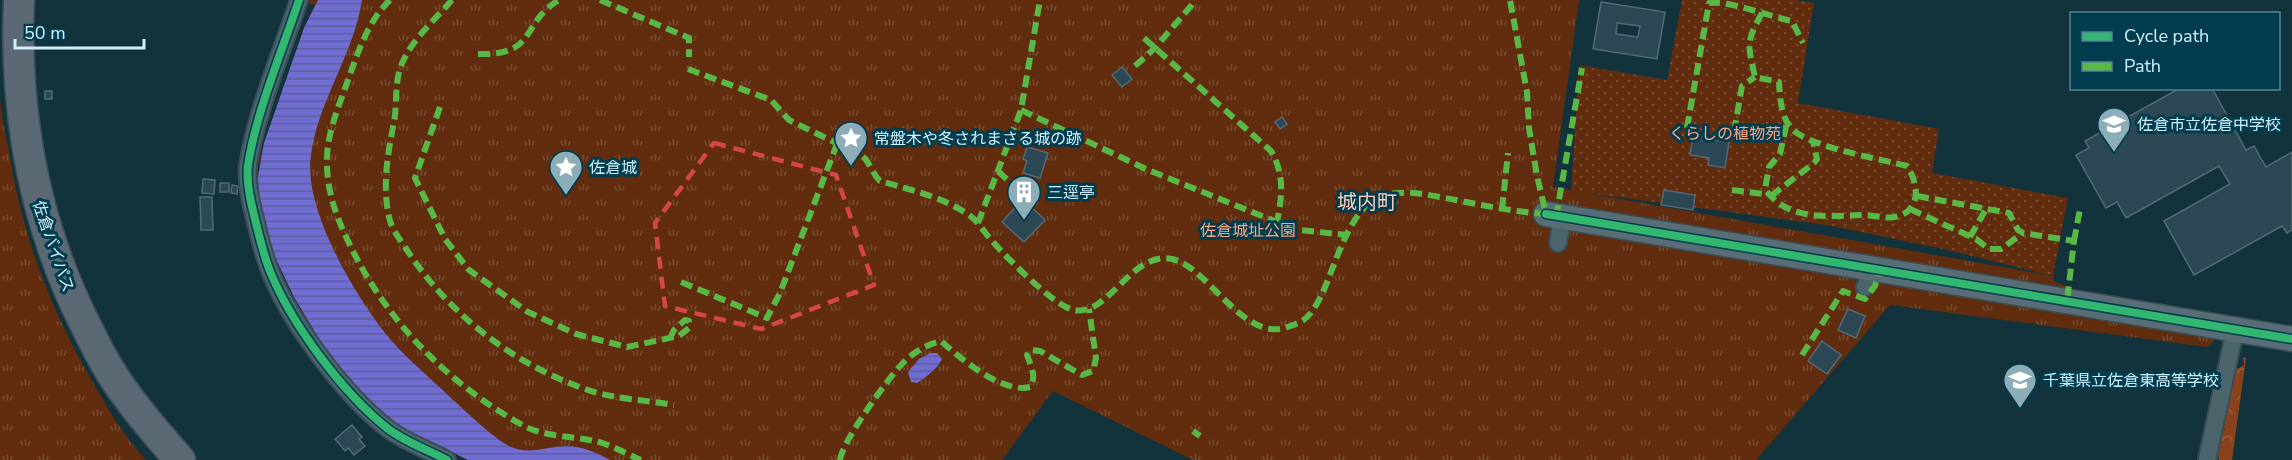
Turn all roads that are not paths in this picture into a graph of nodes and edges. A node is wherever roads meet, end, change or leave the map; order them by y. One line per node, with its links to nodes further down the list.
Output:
1 (19, 0): 7 (highway, 佐倉バイパス)
2 (299, 0): 8 (street)
3 (1554, 216): 4 (street); 5 (street)
4 (1558, 243)
5 (2235, 330): 6 (street); 9 (street)
6 (2292, 339)
7 (180, 460)
8 (447, 460)
9 (2207, 460)

